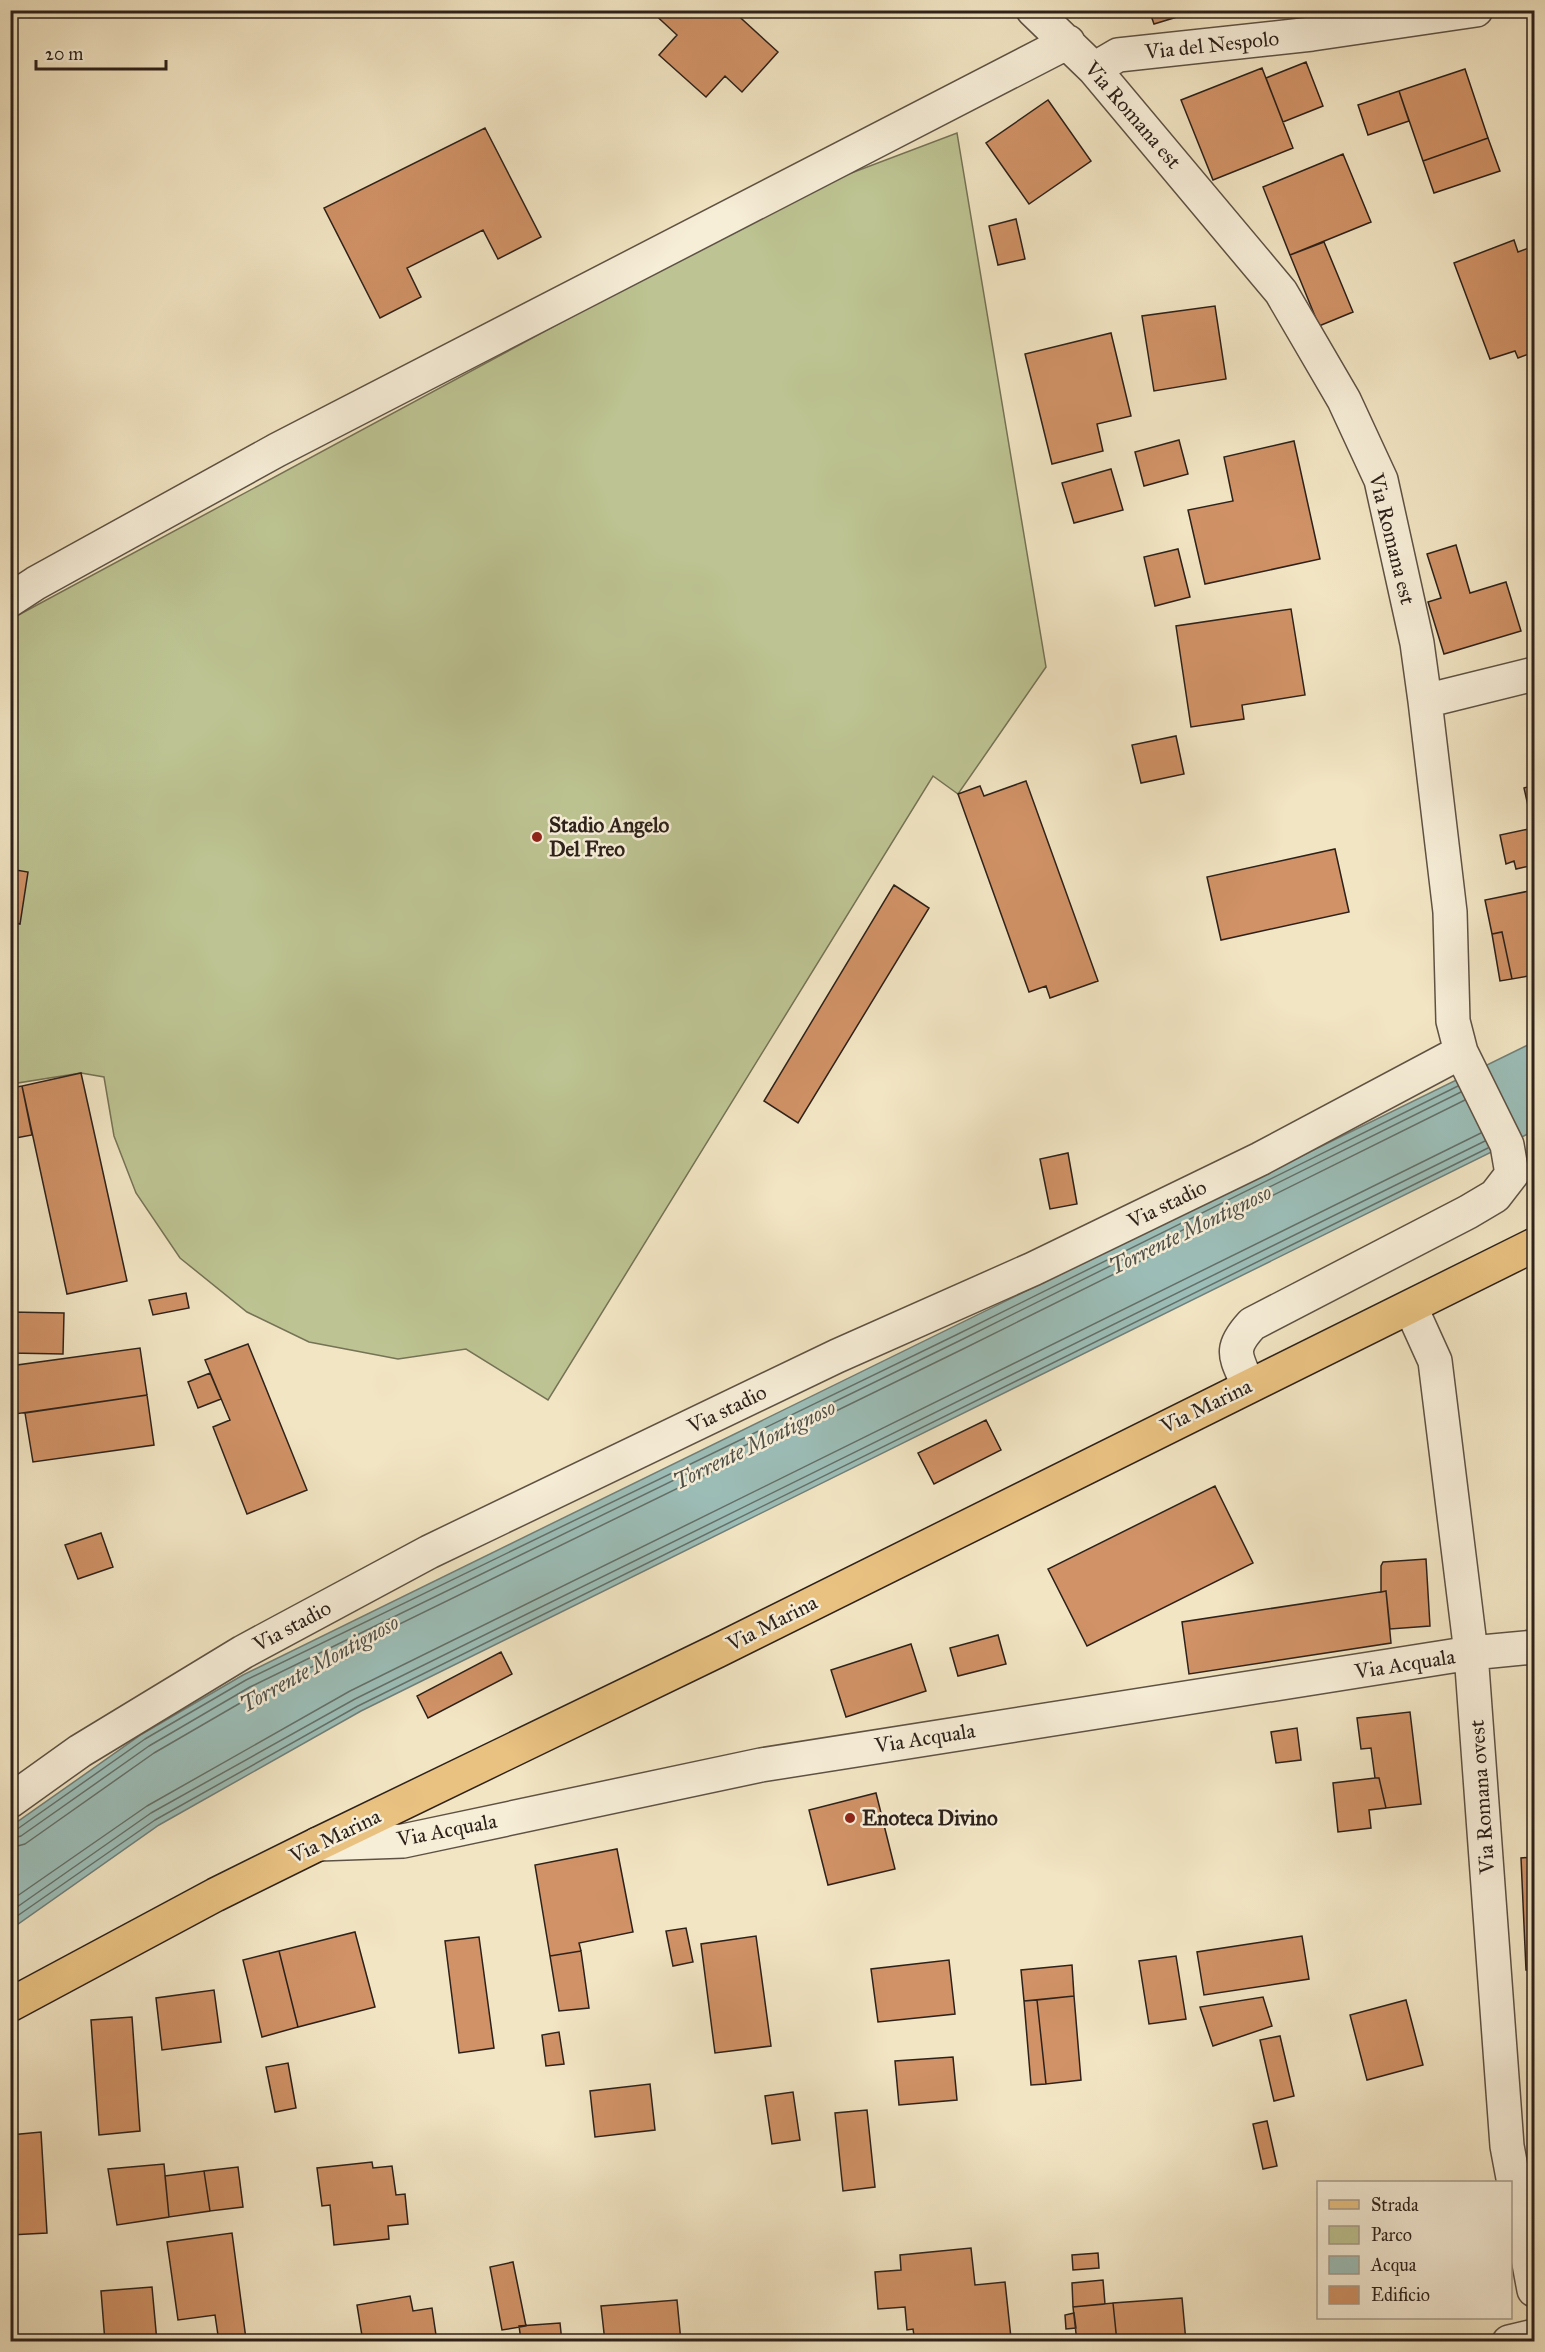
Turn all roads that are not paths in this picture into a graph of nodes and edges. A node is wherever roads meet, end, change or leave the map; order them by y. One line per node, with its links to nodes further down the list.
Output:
1 (1033, 10): 3 (street, Via Romana est)
2 (1476, 10): 4 (street, Via del Nespolo)
3 (1068, 42): 4 (street, Via Romana est); 5 (street)
4 (1094, 69): 7 (street, Via Romana est)
5 (10, 600)
6 (1534, 674): 7 (street)
7 (1425, 701): 8 (street, Via Romana est)
8 (1466, 1062): 9 (street, Via Romana est); 16 (street, Via stadio)
9 (1507, 1145): 10 (street); 13 (street)
10 (1534, 1166)
11 (1534, 1245): 12 (main road, Via Marina)
12 (1411, 1308): 13 (main road, Via Marina); 15 (street, Via Romana ovest)
13 (1248, 1385): 17 (main road, Via Marina)
14 (1534, 1647): 15 (street, Via Acquala)
15 (1471, 1653): 17 (street, Via Acquala); 19 (street, Via Romana ovest)
16 (10, 1801)
17 (318, 1844): 18 (main road, Via Marina)
18 (10, 2005)
19 (1534, 2290)
20 (1534, 2336): 21 (street)
21 (1509, 2342)

